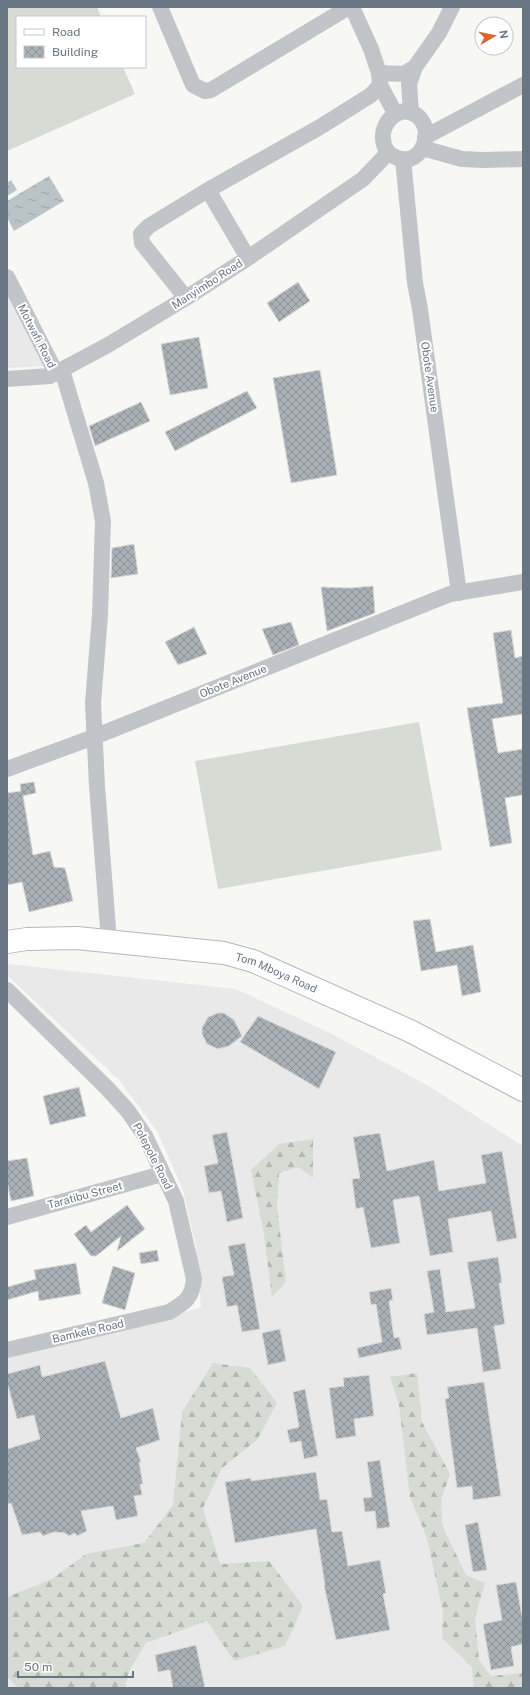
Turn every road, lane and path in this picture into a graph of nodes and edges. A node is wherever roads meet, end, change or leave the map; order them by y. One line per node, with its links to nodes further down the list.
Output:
1 (160, 7): 2 (street)
2 (349, 7)
3 (352, 7): 6 (street)
4 (452, 7): 5 (street)
5 (415, 67): 6 (street); 8 (street)
6 (380, 79): 8 (street); 13 (street)
7 (523, 85): 9 (street)
8 (403, 113): 9 (street); 10 (street)
9 (423, 142): 11 (street); 12 (street)
10 (388, 153): 12 (street); 14 (street, Manyimbo Road)
11 (523, 159)
12 (403, 160): 20 (street, Obote Avenue)
13 (208, 190): 14 (street); 16 (street)
14 (248, 258): 16 (street, Manyimbo Road)
15 (7, 277): 17 (street, Motwafi Road)
16 (186, 298): 17 (street, Manyimbo Road)
17 (59, 372): 18 (street, Manyimbo Road); 21 (street, Motwafi Road)
18 (7, 379)
19 (523, 582): 20 (street, Obote Avenue)
20 (459, 593): 21 (street, Obote Avenue)
21 (94, 737): 22 (street, Obote Avenue); 23 (street, Motwafi Road)
22 (7, 769)
23 (109, 941): 24 (main road, Tom Mboya Road); 26 (main road, Tom Mboya Road)
24 (7, 942)
25 (7, 990): 27 (street, Polepole Road)
26 (523, 1090)
27 (162, 1174): 28 (street, Taratibu Street); 29 (street, Polepole Road)
28 (7, 1217)
29 (169, 1312): 30 (street, Bamkele Road)
30 (7, 1350)

